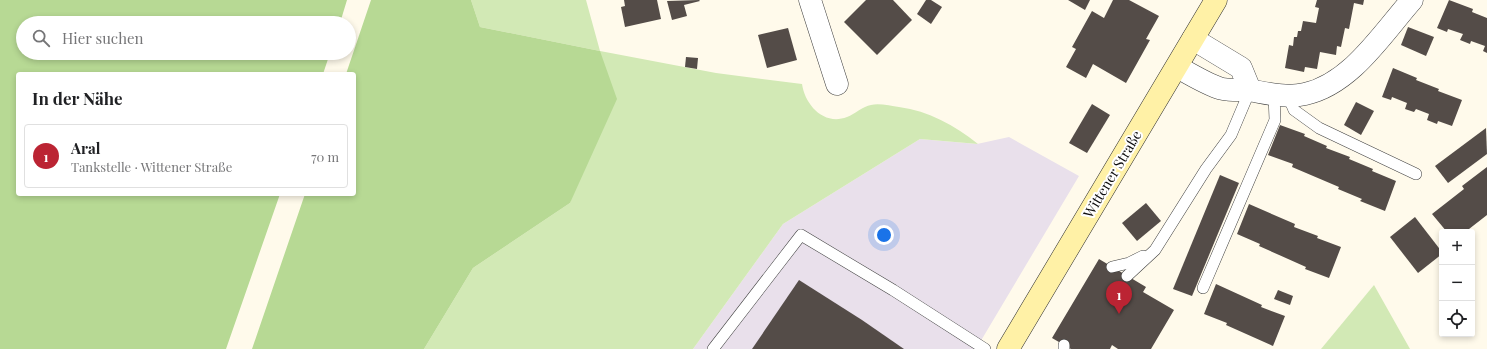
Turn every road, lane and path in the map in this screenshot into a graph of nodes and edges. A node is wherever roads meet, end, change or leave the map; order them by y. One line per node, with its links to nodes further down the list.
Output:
1 (810, 0): 6 (street)
2 (1216, 0): 4 (main road, Wittener Straße)
3 (1412, 0): 8 (street)
4 (1193, 39): 5 (main road, Wittener Straße); 7 (street)
5 (1177, 67): 7 (street); 16 (main road, Wittener Straße)
6 (837, 84)
7 (1250, 90): 8 (street); 10 (lane)
8 (1281, 95): 9 (lane); 13 (lane)
9 (1416, 174)
10 (1155, 250): 11 (lane); 12 (lane)
11 (1112, 267)
12 (1127, 276)
13 (1203, 288)
14 (713, 349): 15 (lane)
15 (985, 349)
16 (1008, 349)

